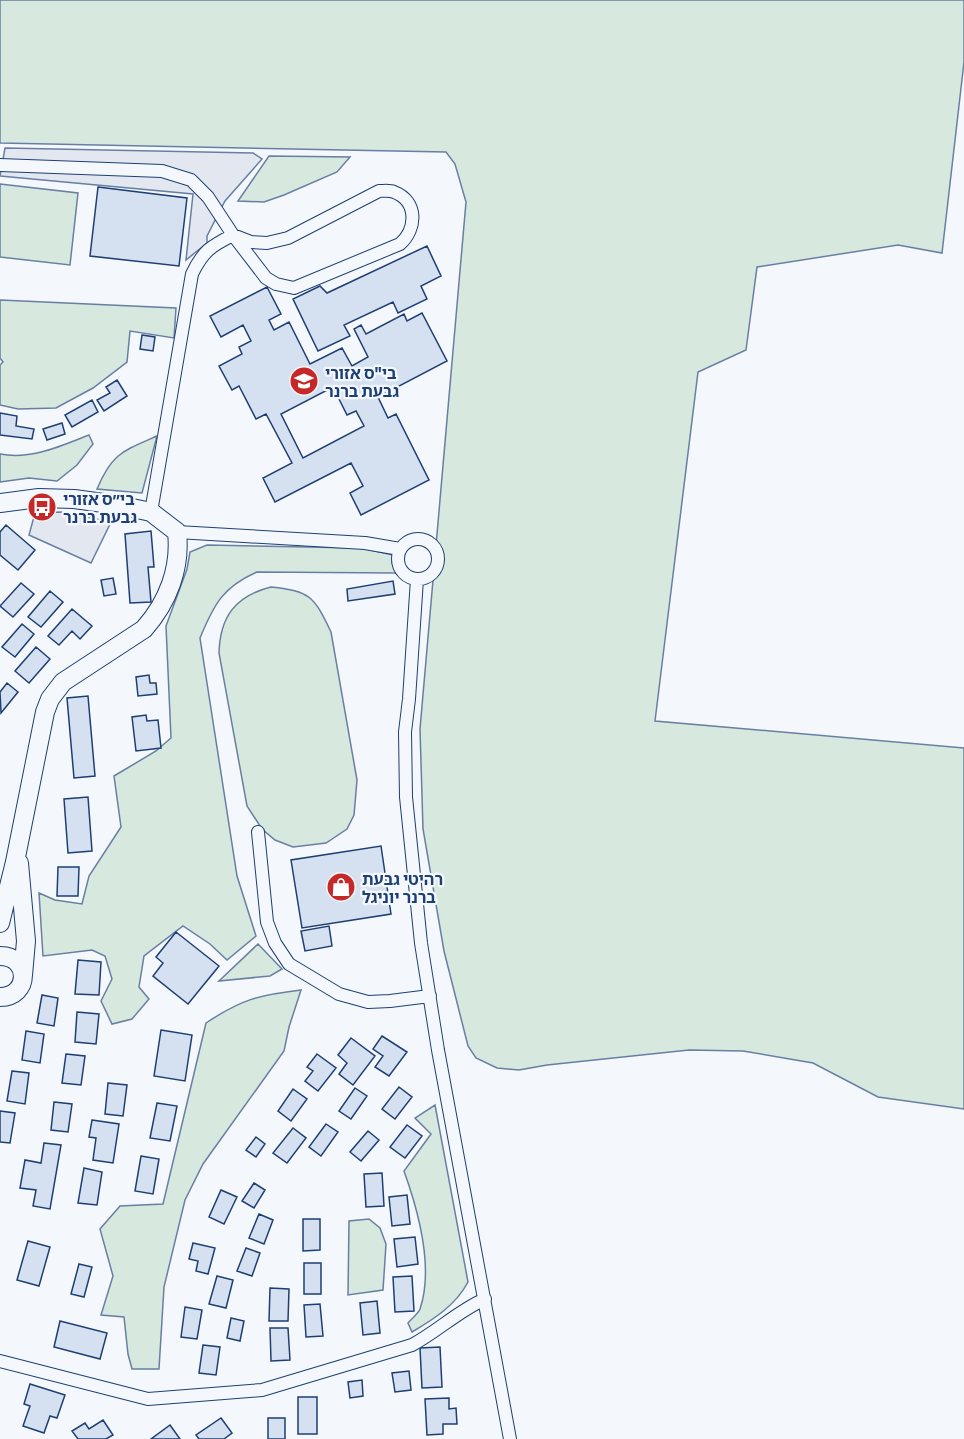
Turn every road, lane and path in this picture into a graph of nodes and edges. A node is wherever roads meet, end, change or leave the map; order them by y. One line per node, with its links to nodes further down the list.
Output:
1 (0, 165): 2 (street)
2 (233, 235): 2 (street); 4 (street)
3 (0, 503): 4 (street)
4 (151, 512): 5 (street)
5 (177, 532): 6 (street); 9 (street)
6 (400, 549): 7 (street); 7 (street)
7 (417, 579): 13 (street)
8 (258, 832): 13 (street)
9 (18, 851): 10 (street); 12 (street)
10 (0, 923)
11 (0, 956): 12 (street)
12 (23, 975): 14 (street)
13 (429, 996): 15 (street)
14 (1, 1002)
15 (485, 1299): 16 (street); 17 (street)
16 (0, 1361)
17 (510, 1439)

